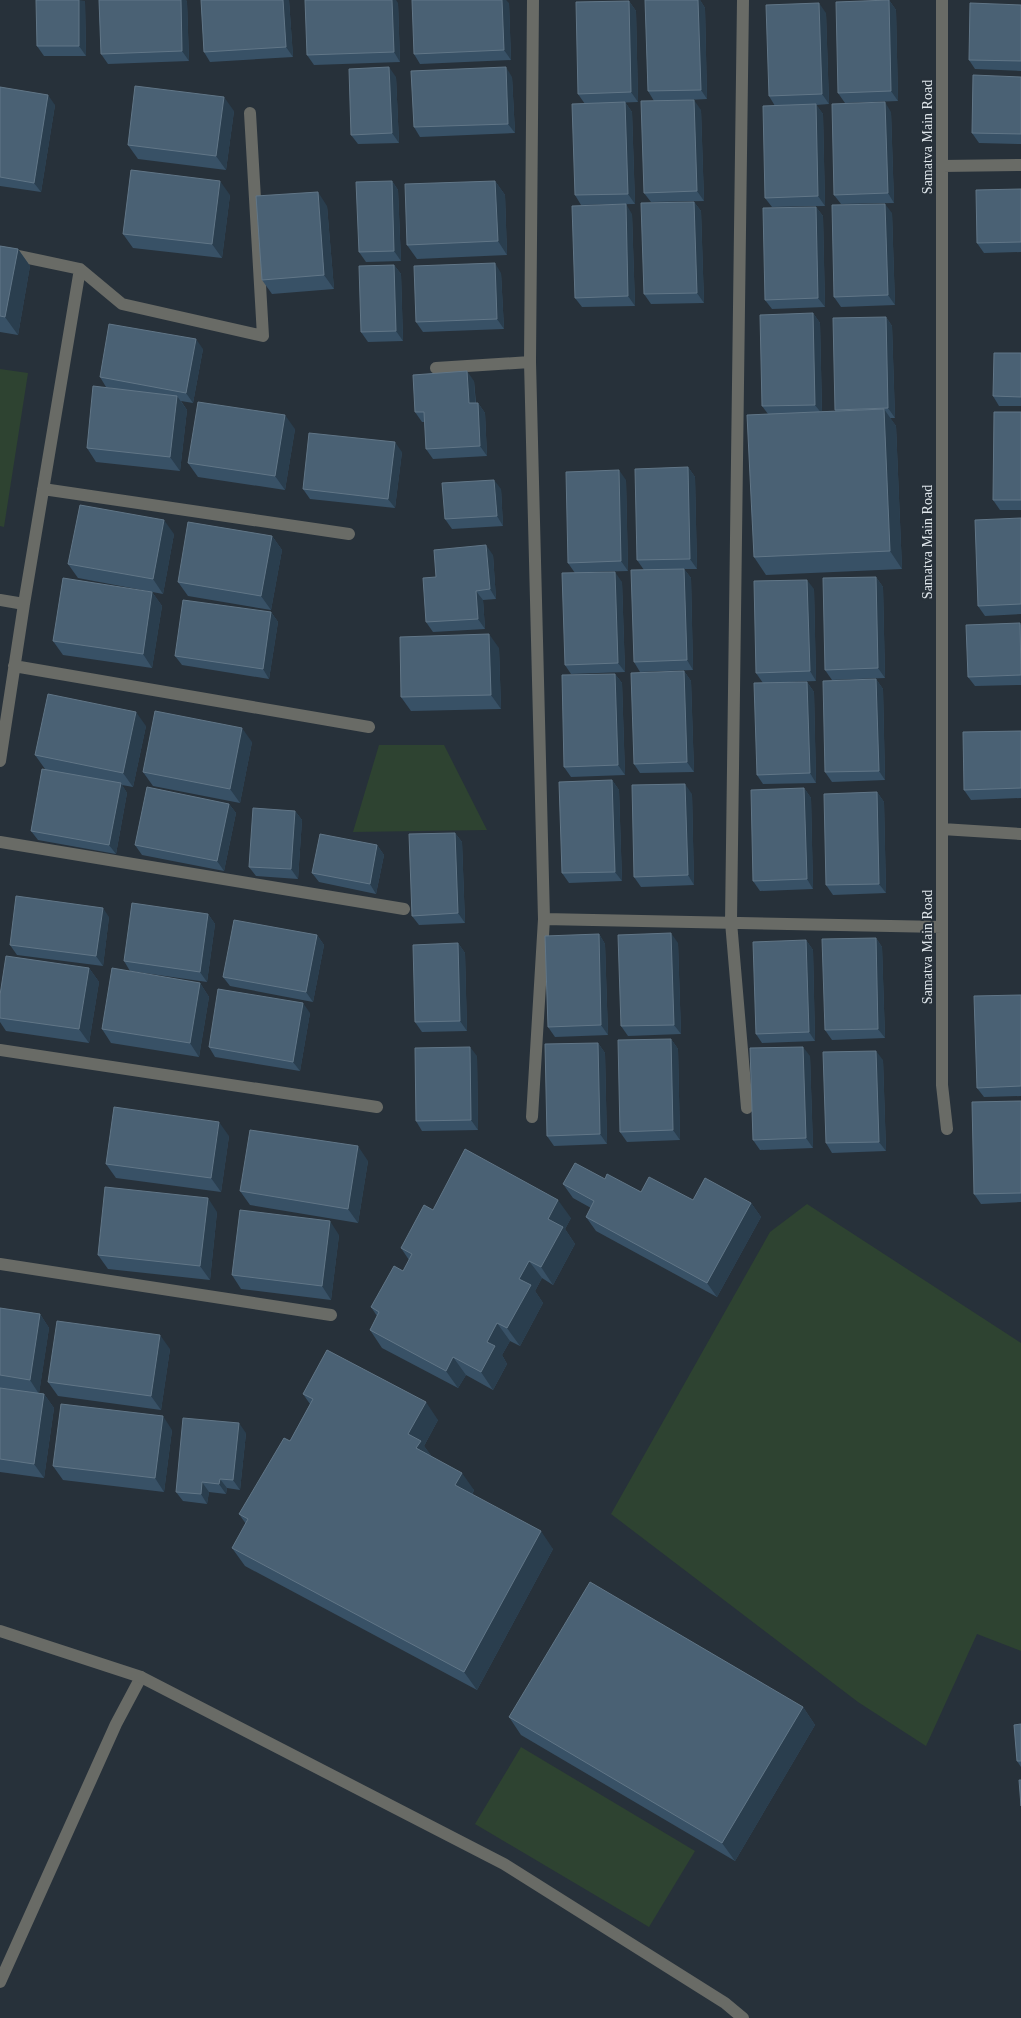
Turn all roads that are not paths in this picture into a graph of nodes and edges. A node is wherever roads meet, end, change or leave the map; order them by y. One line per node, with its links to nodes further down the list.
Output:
1 (533, 0): 9 (street)
2 (743, 0): 23 (street)
3 (942, 0): 6 (street, Samatva Main Road)
4 (250, 113): 8 (street)
5 (1021, 165): 6 (street)
6 (942, 166): 18 (street, Samatva Main Road)
7 (0, 252): 8 (street)
8 (80, 269): 11 (street)
9 (530, 362): 10 (street); 22 (street)
10 (436, 368)
11 (43, 489): 12 (street); 14 (street)
12 (349, 534)
13 (0, 600): 14 (street)
14 (24, 604): 15 (street)
15 (14, 666): 16 (street); 17 (street)
16 (369, 727)
17 (0, 761)
18 (942, 829): 19 (street); 24 (street, Samatva Main Road)
19 (1021, 834)
20 (0, 842): 21 (street)
21 (404, 909)
22 (544, 919): 23 (street); 28 (street)
23 (731, 922): 24 (street); 27 (street)
24 (942, 927): 29 (street, Samatva Main Road)
25 (0, 1050): 26 (street)
26 (377, 1107)
27 (747, 1108)
28 (532, 1117)
29 (947, 1128)
30 (0, 1264): 31 (street)
31 (331, 1315)
32 (0, 1631): 33 (street)
33 (140, 1677): 34 (street); 35 (street)
34 (0, 1982)
35 (743, 2018)

